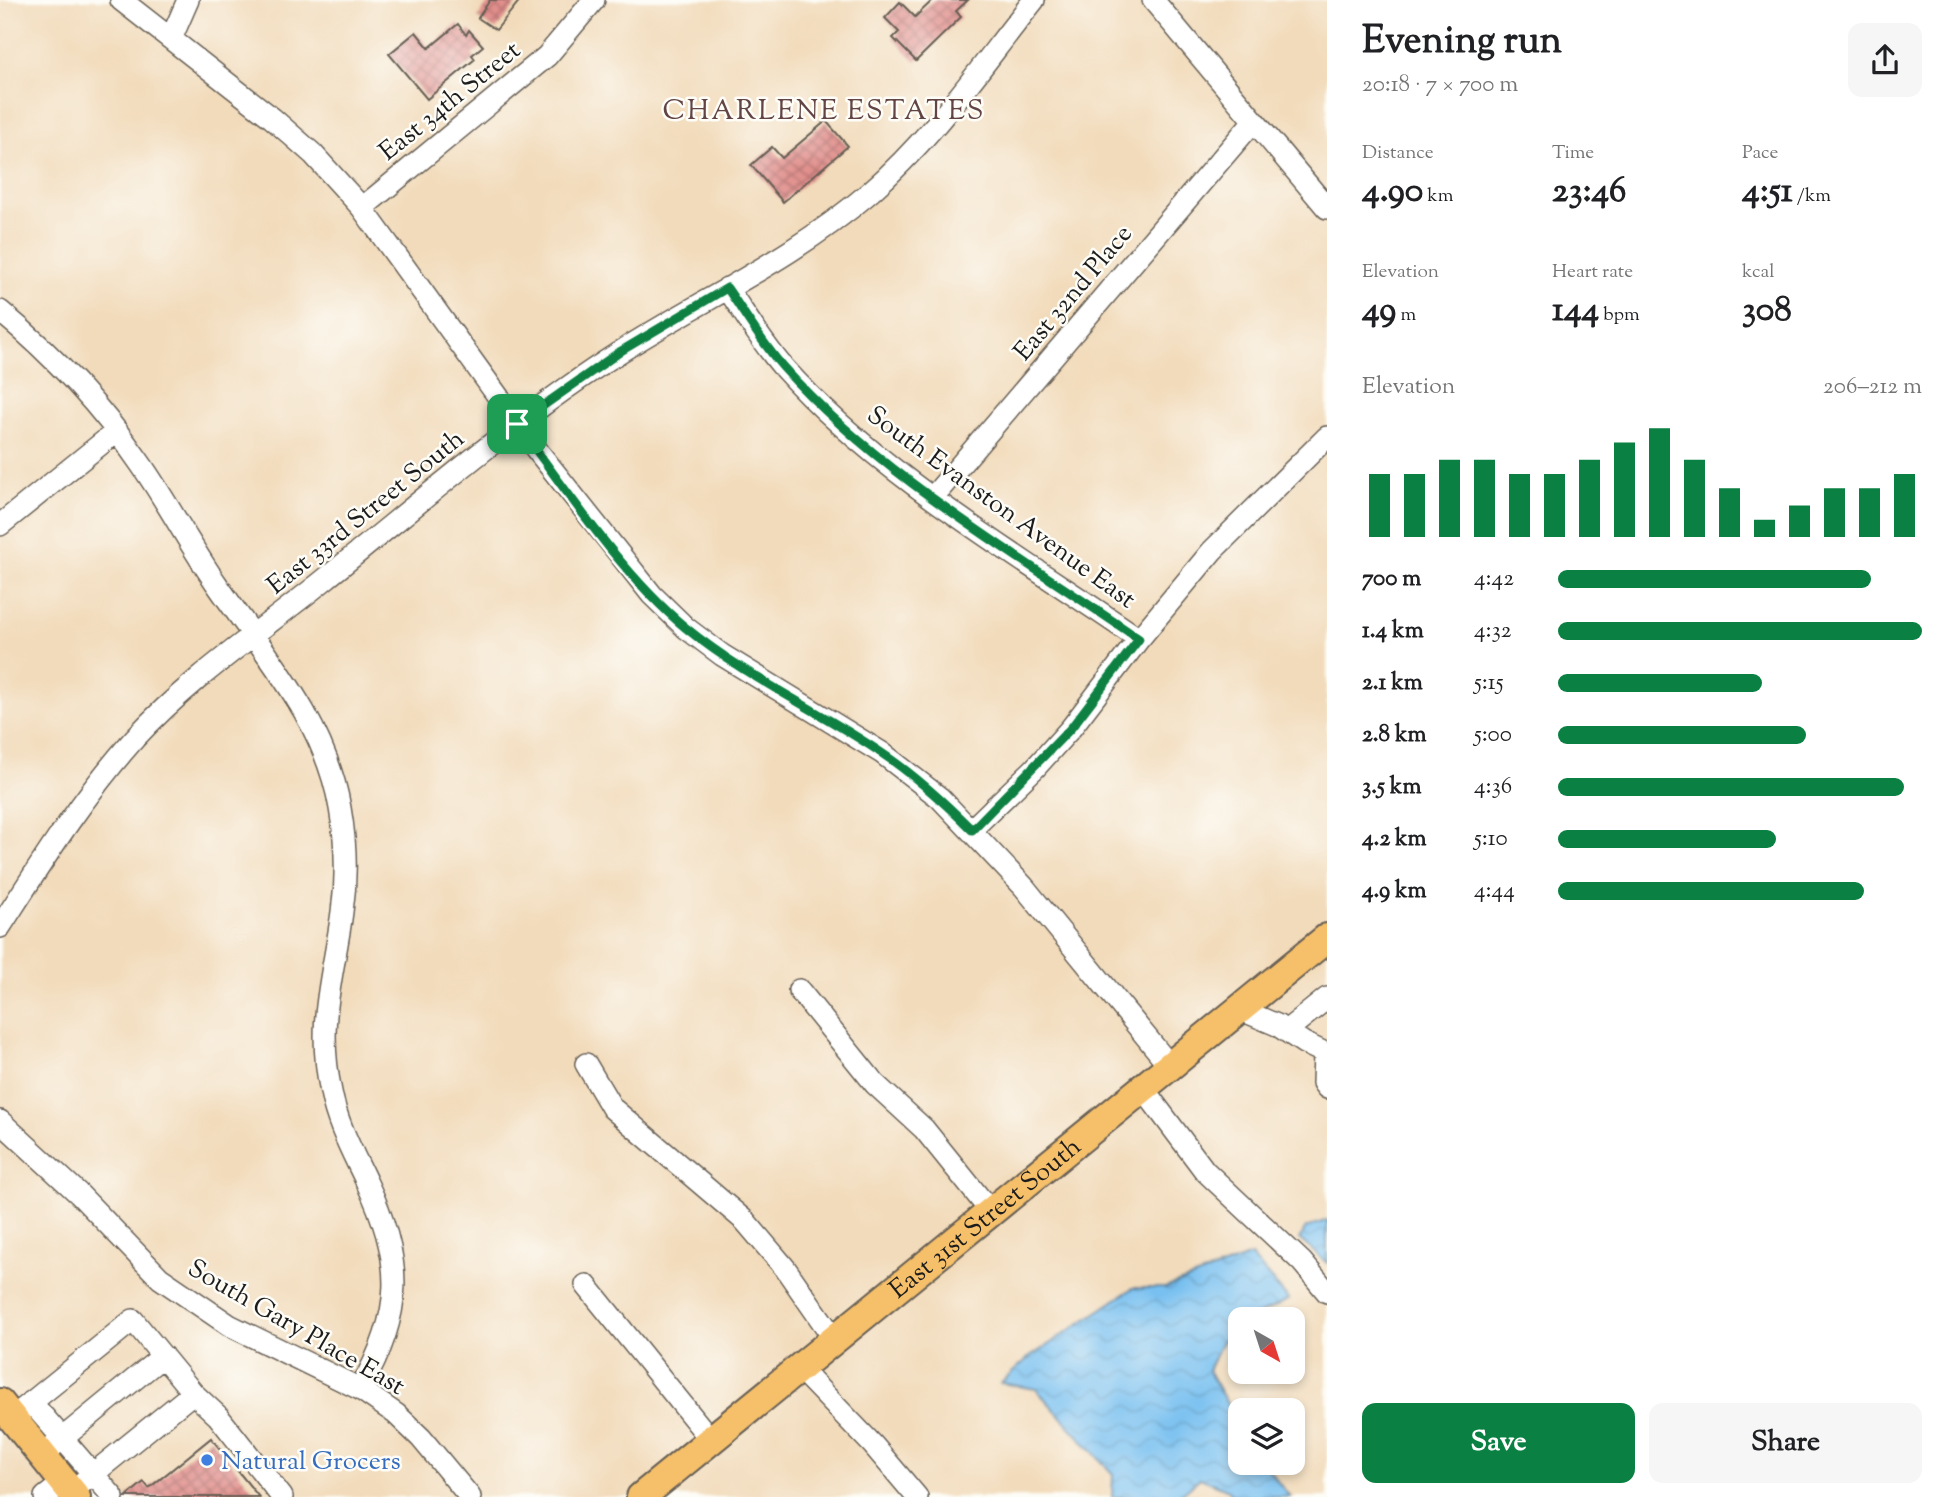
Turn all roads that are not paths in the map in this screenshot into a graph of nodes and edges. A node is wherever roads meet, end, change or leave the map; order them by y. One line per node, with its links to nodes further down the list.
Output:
1 (121, 0): 6 (street)
2 (188, 0): 6 (street)
3 (594, 0): 8 (street, East 34th Street)
4 (1034, 0): 10 (street, East 33rd Street South)
5 (1153, 0): 7 (street)
6 (171, 39): 8 (street)
7 (1252, 123): 9 (street); 15 (street, East 32nd Place)
8 (362, 208): 12 (street)
9 (1327, 208)
10 (727, 288): 12 (street, East 33rd Street South); 15 (street, South Evanston Avenue East)
11 (0, 311): 13 (street)
12 (517, 424): 17 (street, East 33rd Street South); 19 (street)
13 (117, 431): 16 (street); 17 (street)
14 (1327, 437): 18 (street)
15 (933, 497): 18 (street, South Evanston Avenue East)
16 (0, 525)
17 (254, 636): 20 (street, East 33rd Street South); 38 (street)
18 (1139, 639): 19 (street)
19 (972, 830): 28 (street)
20 (0, 927)
21 (1327, 938): 24 (main road, East 31st Street South)
22 (799, 990): 32 (street)
23 (1327, 998): 25 (street)
24 (1239, 1009): 25 (street); 28 (main road, East 31st Street South)
25 (1286, 1031): 26 (street)
26 (1326, 1054): 30 (street)
27 (586, 1064): 35 (street)
28 (1170, 1066): 29 (main road, East 31st Street South)
29 (1142, 1087): 32 (main road, East 31st Street South); 34 (street)
30 (1327, 1088)
31 (0, 1121): 38 (street, South Gary Place East)
32 (991, 1212): 35 (main road, East 31st Street South)
33 (586, 1286): 41 (street)
34 (1327, 1292)
35 (835, 1340): 37 (main road, East 31st Street South)
36 (163, 1356): 39 (street); 40 (street); 42 (street)
37 (799, 1368): 41 (main road, East 31st Street South); 48 (street)
38 (360, 1389): 47 (street, South Gary Place East)
39 (192, 1393): 43 (street); 46 (street)
40 (14, 1408): 42 (main road)
41 (711, 1440): 44 (main road, East 31st Street South)
42 (52, 1447): 43 (main road)
43 (70, 1488): 45 (street)
44 (655, 1493)
45 (113, 1497)
46 (282, 1497)
47 (470, 1497)
48 (917, 1497)

